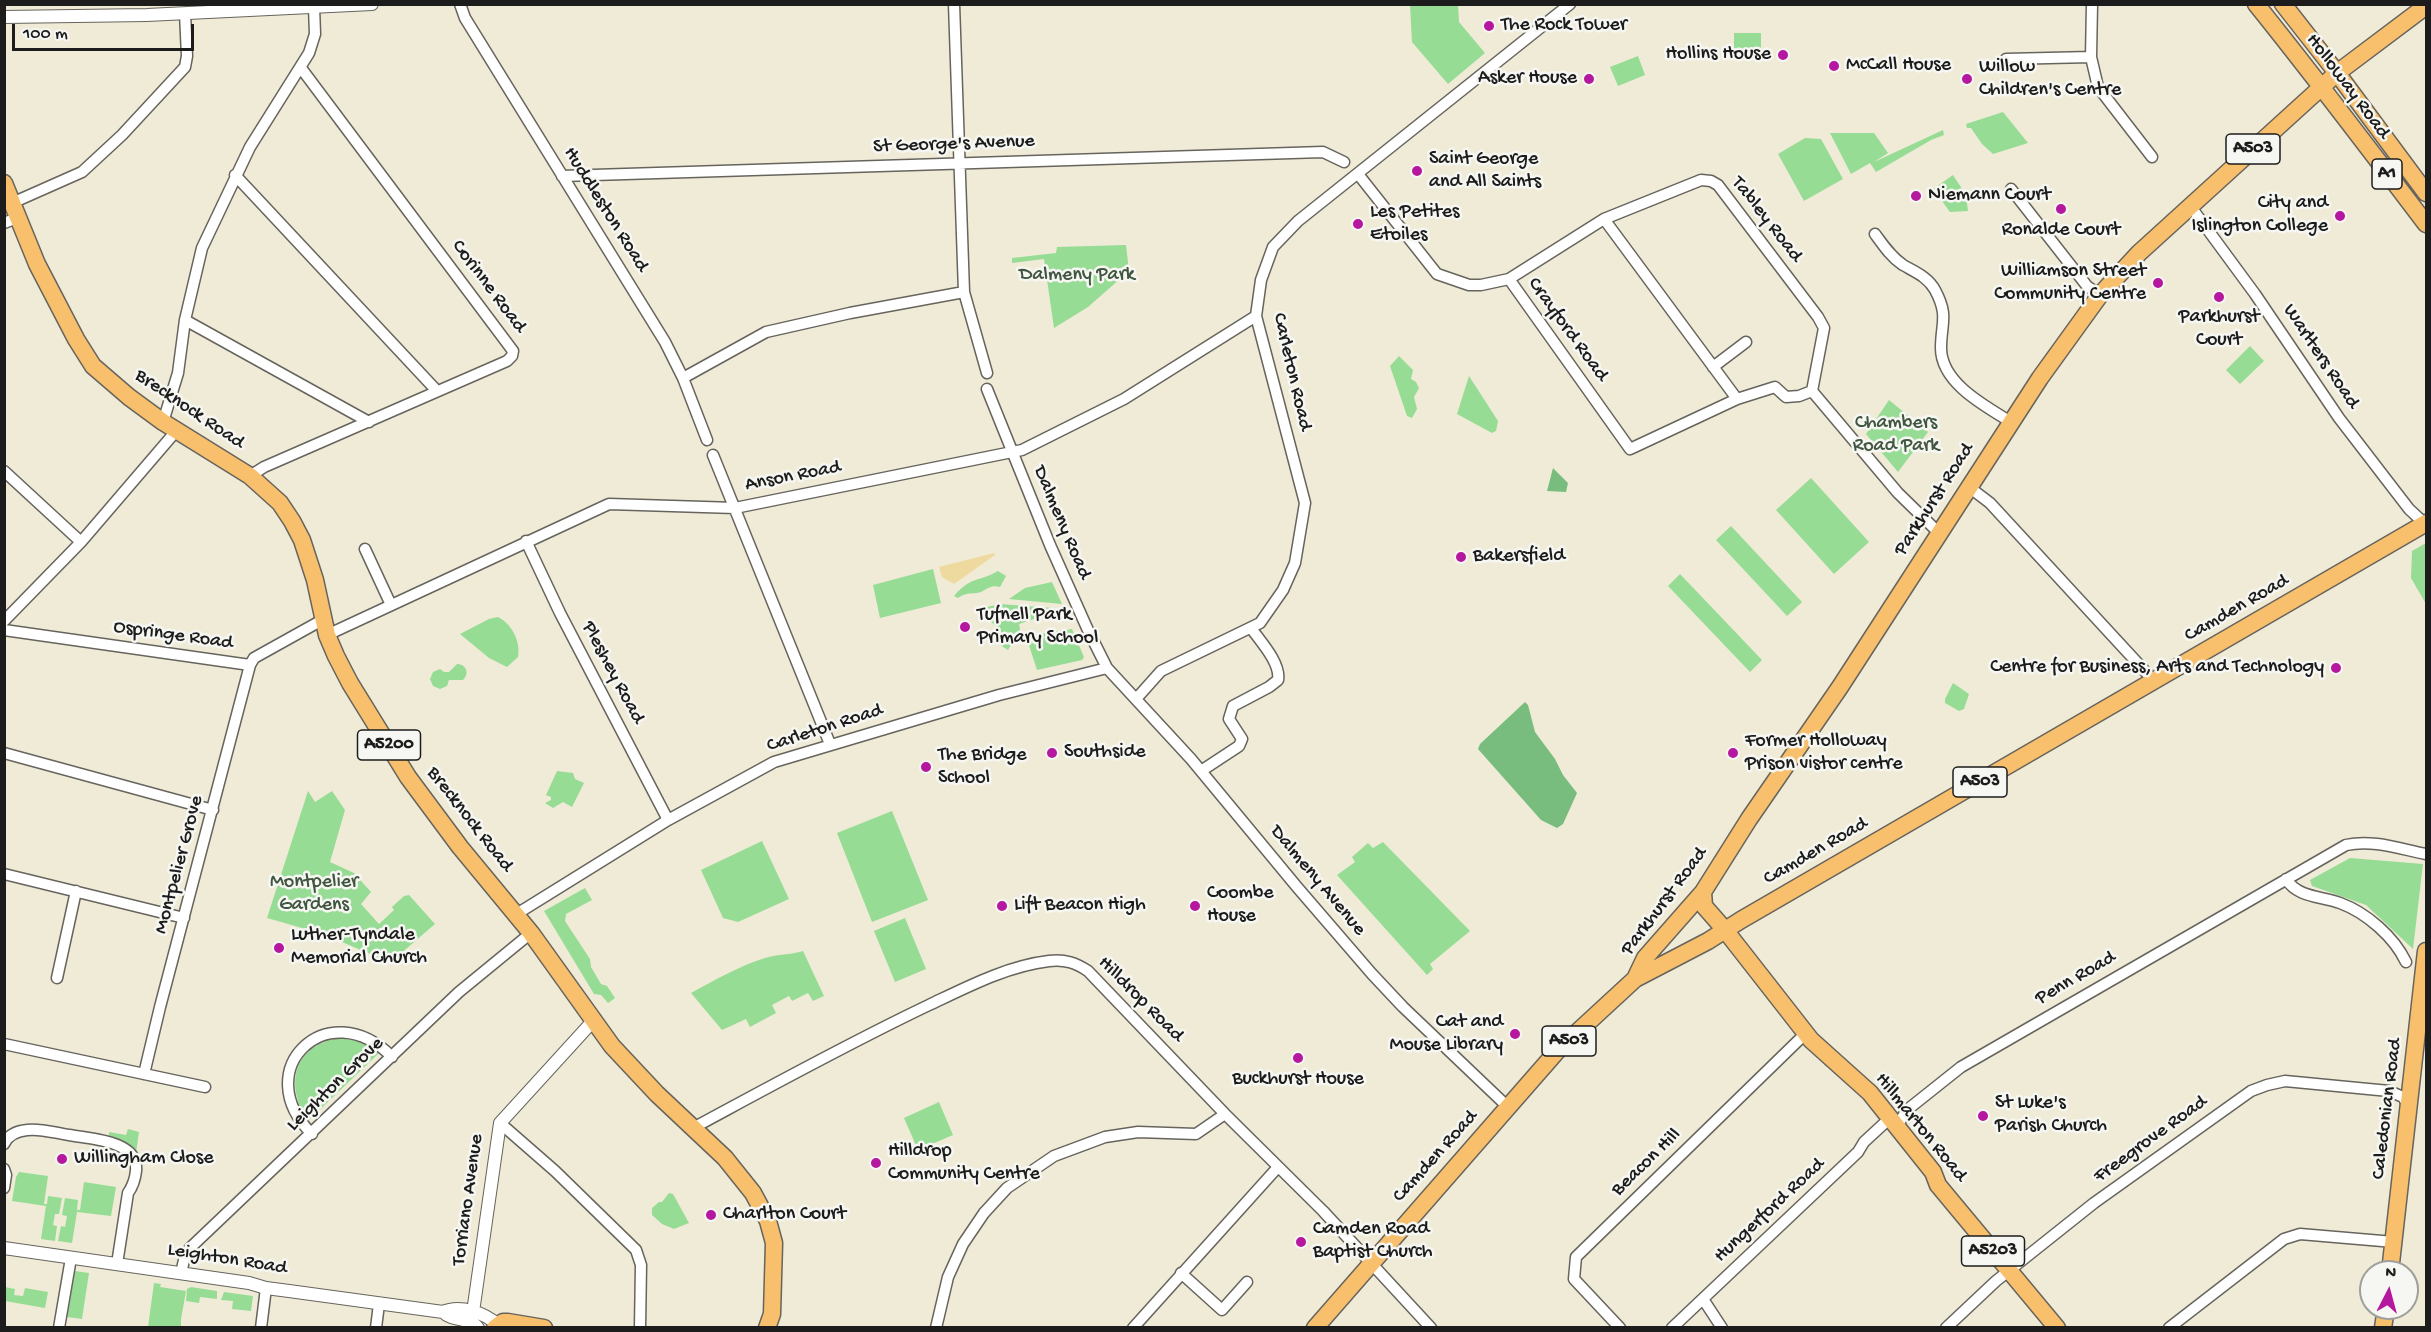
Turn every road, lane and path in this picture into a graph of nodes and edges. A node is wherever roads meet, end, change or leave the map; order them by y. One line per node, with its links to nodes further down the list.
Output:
1 (372, 4): 10 (street)
2 (460, 4): 23 (street, Huddleston Road)
3 (954, 4): 20 (street)
4 (1570, 4): 21 (street, Carleton Road)
5 (2092, 4): 13 (street)
6 (2256, 4): 17 (main road, Holloway Road / A1)
7 (2283, 4): 16 (main road, Holloway Road / A1)
8 (298, 6): 10 (street); 11 (street)
9 (2427, 6): 16 (main road, A503)
10 (314, 7): 15 (street)
11 (185, 13): 12 (street); 28 (street)
12 (4, 17)
13 (2091, 57): 14 (street); 18 (street)
14 (2006, 59)
15 (301, 68): 22 (street); 42 (street, Corinne Road)
16 (2337, 73): 17 (main road, A503); 26 (main road, Holloway Road / A1)
17 (2322, 87): 27 (main road, Parkhurst Road / A503); 30 (main road, Holloway Road / A1)
18 (2152, 157)
19 (1344, 162): 20 (street, St George's Avenue)
20 (959, 163): 23 (street, St George's Avenue); 33 (street)
21 (1358, 174): 32 (street, Crayford Road); 35 (street, Carleton Road)
22 (235, 175): 36 (street); 42 (street)
23 (562, 176): 40 (street, Huddleston Road)
24 (4, 183): 28 (main road, Brecknock Road / A5200)
25 (2011, 189): 34 (street)
26 (2427, 193)
27 (2191, 207): 34 (main road, Parkhurst Road / A503); 55 (street, Warlters Road)
28 (11, 214): 47 (main road, Brecknock Road / A5200)
29 (1604, 219): 32 (street, Tabley Road); 38 (street); 43 (street, Tabley Road)
30 (2427, 224)
31 (1875, 234): 46 (street)
32 (1509, 279): 44 (street, Crayford Road)
33 (964, 292): 39 (street); 40 (street)
34 (2100, 295): 46 (main road, Parkhurst Road / A503)
35 (1256, 316): 49 (street, Anson Road); 63 (street, Carleton Road)
36 (186, 320): 45 (street); 47 (street)
37 (1746, 342): 38 (street)
38 (1713, 367): 44 (street)
39 (987, 373)
40 (683, 378): 48 (street, Huddleston Road)
41 (987, 389): 49 (street, Dalmeny Road)
42 (437, 391): 45 (street, Corinne Road)
43 (1812, 391): 44 (street); 56 (street)
44 (1737, 399)
45 (369, 422): 52 (street, Corinne Road)
46 (2011, 422): 53 (main road, Parkhurst Road / A503)
47 (170, 426): 52 (main road, Brecknock Road / A5200); 58 (street)
48 (707, 440)
49 (1012, 452): 54 (street, Anson Road); 66 (street, Dalmeny Road)
50 (713, 455): 54 (street)
51 (4, 471): 58 (street)
52 (250, 476): 62 (main road, Brecknock Road / A5200)
53 (1969, 487): 56 (main road, Parkhurst Road / A503); 67 (street)
54 (735, 508): 57 (street, Anson Road); 69 (street)
55 (2426, 524): 67 (main road, Camden Road / A503)
56 (1939, 533): 78 (main road, Parkhurst Road / A503)
57 (526, 541): 60 (street, Anson Road); 73 (street, Pleshey Road)
58 (81, 542): 61 (street)
59 (365, 549): 60 (street)
60 (391, 605): 62 (street, Anson Road)
61 (4, 621)
62 (326, 627): 65 (street, Ospringe Road); 79 (main road, Brecknock Road / A5200)
63 (1251, 628): 68 (street, Carleton Road); 71 (street)
64 (4, 630): 65 (street, Ospringe Road)
65 (250, 665): 72 (street, Montpelier Grove)
66 (1107, 668): 68 (street, Dalmeny Avenue); 69 (street, Carleton Road)
67 (2155, 682): 81 (main road, Camden Road / A503)
68 (1136, 699): 71 (street, Dalmeny Avenue)
69 (830, 744): 73 (street, Carleton Road)
70 (4, 753): 72 (street)
71 (1201, 771): 95 (street, Dalmeny Avenue)
72 (213, 810): 80 (street, Montpelier Grove)
73 (668, 820): 79 (street, Carleton Road)
74 (2427, 854): 76 (street, Penn Road)
75 (4, 874): 77 (street)
76 (2286, 879): 84 (street); 97 (street, Penn Road)
77 (76, 891): 80 (street); 86 (street)
78 (1703, 892): 81 (main road, Hillmarton Road); 87 (main road, Parkhurst Road / A503)
79 (515, 915): 82 (main road, Brecknock Road / A5200)
80 (184, 918): 92 (street, Montpelier Grove)
81 (1725, 930): 87 (main road, Camden Road / A503); 89 (main road, Hillmarton Road / A5203)
82 (531, 933): 88 (main road, Brecknock Road / A5200); 91 (street, Leighton Grove)
83 (2427, 951): 85 (main road, Caledonian Road)
84 (2406, 962)
85 (2425, 977): 94 (main road, Caledonian Road)
86 (57, 978)
87 (1635, 979): 95 (main road, Camden Road / A503)
88 (593, 1021): 98 (street, Torriano Avenue); 99 (main road, Brecknock Road / A5200)
89 (1806, 1033): 97 (main road, Hillmarton Road / A5203); 132 (street, Beacon Hill)
90 (4, 1044): 92 (street)
91 (392, 1057): 100 (street, Leighton Grove); 100 (street)
92 (144, 1074): 93 (street)
93 (206, 1087)
94 (2409, 1107): 105 (main road, Caledonian Road); 111 (street, Freegrove Road)
95 (1509, 1108): 109 (main road, Camden Road / A503)
96 (1225, 1114): 99 (street, Hilldrop Road); 102 (street, Hilldrop Road); 128 (street)
97 (1894, 1122): 111 (main road, Hillmarton Road / A5203); 116 (street, Hungerford Road)
98 (500, 1123): 119 (street, Torriano Avenue); 127 (street)
99 (693, 1128): 120 (main road, Brecknock Road / A5200)
100 (312, 1134): 112 (street, Leighton Grove)
101 (4, 1144): 110 (street)
102 (1278, 1167): 109 (street, Hilldrop Road); 113 (street)
103 (4, 1169): 104 (street)
104 (4, 1188)
105 (2394, 1242): 108 (main road, Caledonian Road); 137 (street)
106 (4, 1248): 107 (street, Leighton Road)
107 (71, 1258): 110 (street, Leighton Road); 122 (street)
108 (2392, 1260)
109 (1370, 1263): 130 (main road, Camden Road / A503); 131 (street, Hilldrop Road)
110 (117, 1264): 112 (street, Leighton Road)
111 (2009, 1270): 135 (street, Freegrove Road); 136 (main road, Hillmarton Road / A5203)
112 (181, 1273): 115 (street, Leighton Road)
113 (1181, 1273): 114 (street); 129 (street)
114 (1247, 1282)
115 (266, 1288): 117 (street, Leighton Road); 123 (street)
116 (1703, 1299): 133 (street, Hungerford Road); 134 (street)
117 (379, 1304): 118 (street, Leighton Road); 124 (street)
118 (443, 1312): 119 (street, Leighton Road); 125 (street, Leighton Road)
119 (473, 1312): 121 (street, Leighton Road)
120 (771, 1323)
121 (497, 1326): 126 (main road, Leighton Road)
122 (59, 1328)
123 (261, 1328)
124 (376, 1328)
125 (478, 1328)
126 (544, 1328)
127 (640, 1328)
128 (936, 1328)
129 (1133, 1328)
130 (1315, 1328)
131 (1431, 1328)
132 (1620, 1328)
133 (1672, 1328)
134 (1722, 1328)
135 (1946, 1328)
136 (2057, 1328)
137 (2169, 1328)

